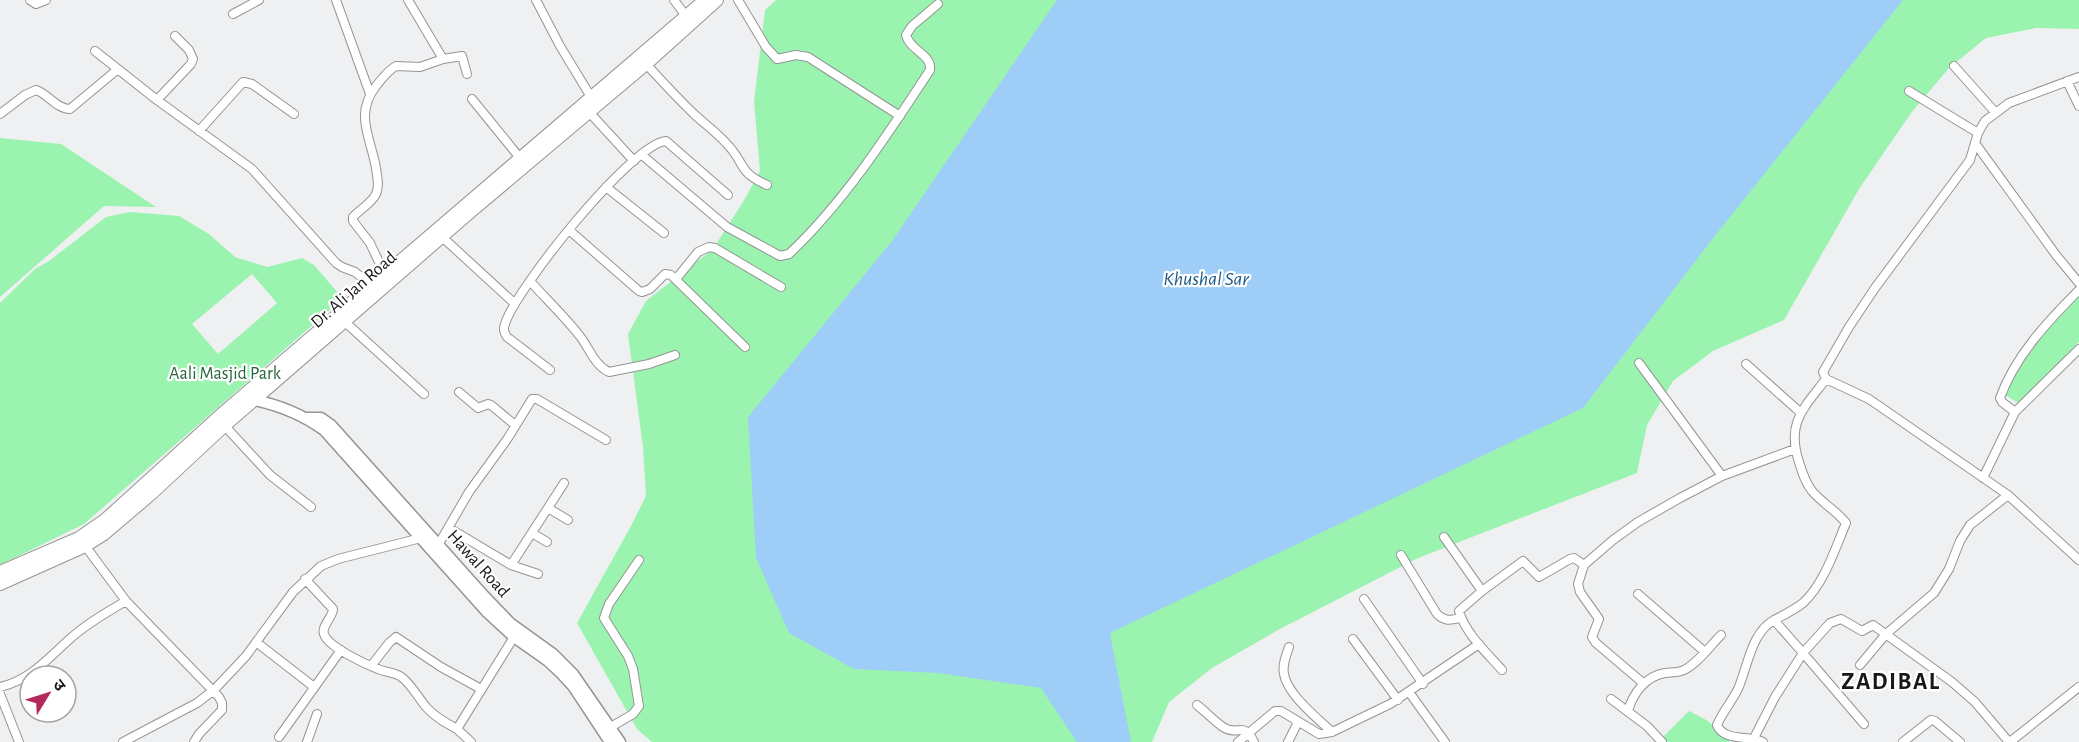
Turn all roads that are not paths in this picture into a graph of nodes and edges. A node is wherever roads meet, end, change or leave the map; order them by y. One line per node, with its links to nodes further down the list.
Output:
1 (30, 0): 2 (street)
2 (46, 0)
3 (259, 0): 11 (street)
4 (336, 0): 23 (street)
5 (408, 0): 15 (street)
6 (536, 0): 24 (street)
7 (674, 0): 12 (street)
8 (738, 0): 32 (street)
9 (710, 1): 12 (main road, Dr. Ali Jan Road); 16 (main road, Dr. Ali Jan Road)
10 (938, 3): 32 (street)
11 (233, 14)
12 (686, 16): 24 (main road, Dr. Ali Jan Road)
13 (175, 36): 26 (street)
14 (95, 51): 18 (street)
15 (443, 59): 19 (street); 23 (street)
16 (646, 64): 28 (main road, Dr. Ali Jan Road); 39 (street)
17 (1954, 66): 29 (street)
18 (118, 69): 26 (street); 30 (street)
19 (467, 74)
20 (2079, 77): 21 (street)
21 (2067, 81): 27 (street); 29 (street)
22 (1909, 91): 34 (street)
23 (370, 94): 45 (street)
24 (591, 97): 37 (main road, Dr. Ali Jan Road)
25 (472, 99): 37 (street)
26 (157, 100): 33 (street)
27 (2079, 106)
28 (589, 112): 38 (street); 43 (main road, Dr. Ali Jan Road)
29 (1995, 112): 34 (street)
30 (0, 114)
31 (294, 114): 33 (street)
32 (900, 116): 36 (street)
33 (199, 131): 49 (street)
34 (1978, 133): 35 (street)
35 (1976, 143): 48 (street); 61 (street)
36 (642, 154): 38 (street); 41 (street)
37 (520, 158): 43 (main road, Dr. Ali Jan Road)
38 (634, 161): 40 (street)
39 (767, 185)
40 (606, 187): 42 (street); 44 (street)
41 (728, 195)
42 (569, 230): 46 (street); 47 (street)
43 (439, 233): 45 (main road, Dr. Ali Jan Road); 52 (street); 53 (main road, Dr. Ali Jan Road)
44 (664, 233)
45 (385, 274): 49 (main road, Dr. Ali Jan Road)
46 (676, 279): 50 (street); 54 (street)
47 (530, 281): 52 (street); 57 (street)
48 (2079, 283)
49 (372, 286): 56 (main road, Dr. Ali Jan Road)
50 (782, 287)
51 (2079, 290): 65 (street)
52 (514, 303): 60 (street)
53 (345, 322): 56 (main road, Dr. Ali Jan Road); 63 (street)
54 (745, 347)
55 (2079, 349): 65 (street)
56 (302, 352): 64 (main road, Dr. Ali Jan Road)
57 (675, 355)
58 (1639, 363): 72 (street)
59 (1746, 364): 66 (street)
60 (550, 370)
61 (1827, 379): 66 (street); 73 (street)
62 (459, 392): 69 (street)
63 (424, 394)
64 (248, 399): 67 (main road, Hawal Road); 68 (main road, Dr. Ali Jan Road)
65 (2016, 412): 73 (street)
66 (1801, 413): 71 (street)
67 (307, 418): 82 (main road, Hawal Road); 85 (main road, Hawal Road)
68 (221, 422): 76 (street); 83 (main road, Dr. Ali Jan Road)
69 (516, 425): 70 (street); 79 (street)
70 (606, 440)
71 (1795, 449): 72 (street); 100 (street)
72 (1722, 476): 90 (street)
73 (1983, 478): 75 (street)
74 (564, 483): 77 (street)
75 (2008, 495): 88 (street); 101 (street)
76 (311, 507)
77 (548, 508): 78 (street); 80 (street)
78 (568, 520)
79 (449, 528): 85 (street); 89 (street)
80 (532, 533): 84 (street); 89 (street)
81 (1444, 537): 95 (street)
82 (421, 538): 85 (main road, Hawal Road); 93 (street)
83 (82, 542): 91 (main road, Dr. Ali Jan Road); 94 (main road, Dr. Ali Jan Road); 98 (street)
84 (547, 542)
85 (435, 548): 103 (main road, Hawal Road); 130 (main road, Hawal Road)
86 (1401, 555): 99 (street)
87 (639, 560): 130 (street)
88 (2079, 560)
89 (511, 565): 92 (street)
90 (1584, 565): 95 (street); 114 (street)
91 (0, 572)
92 (538, 574)
93 (305, 579): 105 (street); 108 (street)
94 (0, 584)
95 (1482, 591): 99 (street)
96 (1638, 594): 109 (street)
97 (1364, 599): 115 (street)
98 (126, 601): 116 (street); 120 (street)
99 (1461, 618): 106 (street)
100 (1774, 620): 110 (street); 136 (street)
101 (1886, 634): 110 (street); 111 (street); 152 (street)
102 (1721, 635): 109 (street)
103 (514, 637): 119 (street); 142 (main road, Hawal Road)
104 (1353, 639): 124 (street)
105 (256, 642): 117 (street); 120 (street)
106 (1479, 644): 113 (street); 115 (street)
107 (1289, 647): 133 (street)
108 (341, 650): 112 (street); 117 (street)
109 (1705, 652): 114 (street)
110 (1803, 653): 129 (street); 135 (street)
111 (1860, 665)
112 (371, 666): 119 (street); 131 (street)
113 (1502, 670)
114 (1643, 683): 126 (street)
115 (1423, 684): 121 (street)
116 (0, 687)
117 (315, 687): 134 (street)
118 (2079, 687): 152 (street)
119 (481, 689): 131 (street)
120 (214, 690): 138 (street); 139 (street)
121 (1409, 692): 124 (street); 147 (street)
122 (0, 694): 137 (street)
123 (1611, 699): 126 (street)
124 (1398, 700): 133 (street)
125 (1197, 705): 132 (street)
126 (1629, 711): 148 (street)
127 (317, 714): 140 (street)
128 (1298, 722): 132 (street); 133 (street); 146 (street)
129 (1864, 724)
130 (609, 728): 143 (main road, Hawal Road)
131 (457, 729): 141 (street)
132 (1249, 731): 144 (street); 145 (street)
133 (1332, 732)
134 (279, 737)
135 (1754, 738): 136 (street); 149 (street)
136 (1736, 741)
137 (19, 742)
138 (123, 742)
139 (194, 742)
140 (307, 742)
141 (471, 742)
142 (610, 742)
143 (620, 742)
144 (1238, 742)
145 (1254, 742)
146 (1288, 742)
147 (1445, 742)
148 (1662, 742)
149 (1763, 742)
150 (1903, 742): 151 (street)
151 (1960, 742)
152 (2009, 742)

